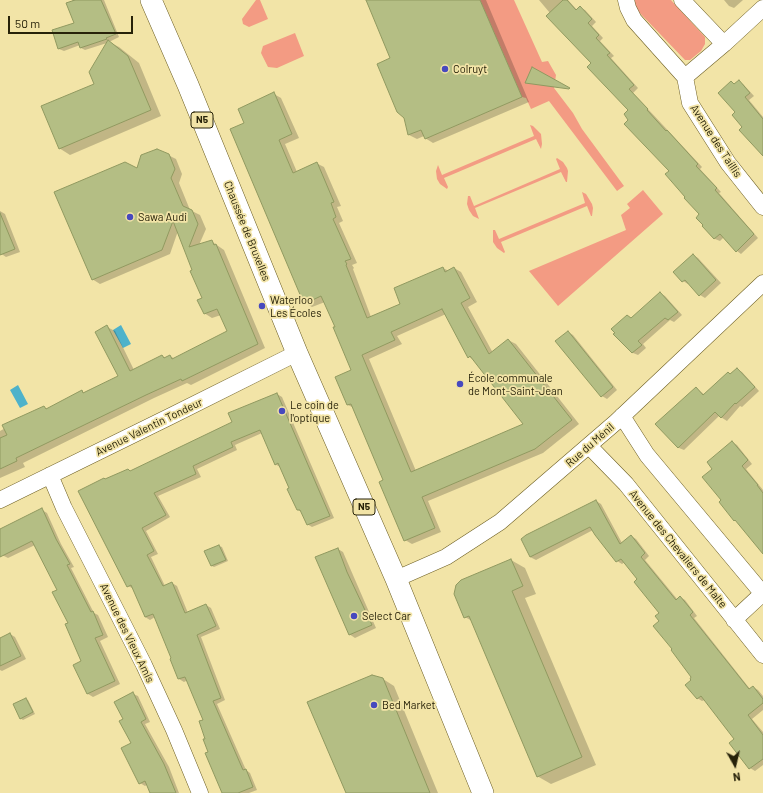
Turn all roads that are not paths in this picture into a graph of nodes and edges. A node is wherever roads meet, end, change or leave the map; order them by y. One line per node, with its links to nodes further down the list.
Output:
1 (151, 0): 9 (main road, Chaussée de Bruxelles / N5)
2 (626, 0): 6 (street)
3 (682, 0): 5 (street)
4 (763, 8): 5 (street)
5 (724, 44): 6 (street)
6 (684, 77): 7 (street, Avenue des Taillis)
7 (763, 207)
8 (763, 283): 10 (street, Rue du Ménil)
9 (297, 353): 12 (street, Avenue Valentin Tondeur); 14 (main road, Chaussée de Bruxelles / N5)
10 (622, 416): 11 (street, Rue du Ménil); 15 (street)
11 (589, 446): 14 (street, Rue du Ménil); 16 (street, Avenue des Chevaliers de Malte)
12 (50, 475): 13 (street, Avenue Valentin Tondeur); 18 (street, Avenue des Vieux Amis)
13 (0, 500)
14 (396, 579): 19 (main road, Chaussée de Bruxelles / N5)
15 (763, 594): 16 (street)
16 (734, 620): 17 (street, Avenue des Chevaliers de Malte)
17 (763, 655)
18 (200, 793)
19 (483, 793)

